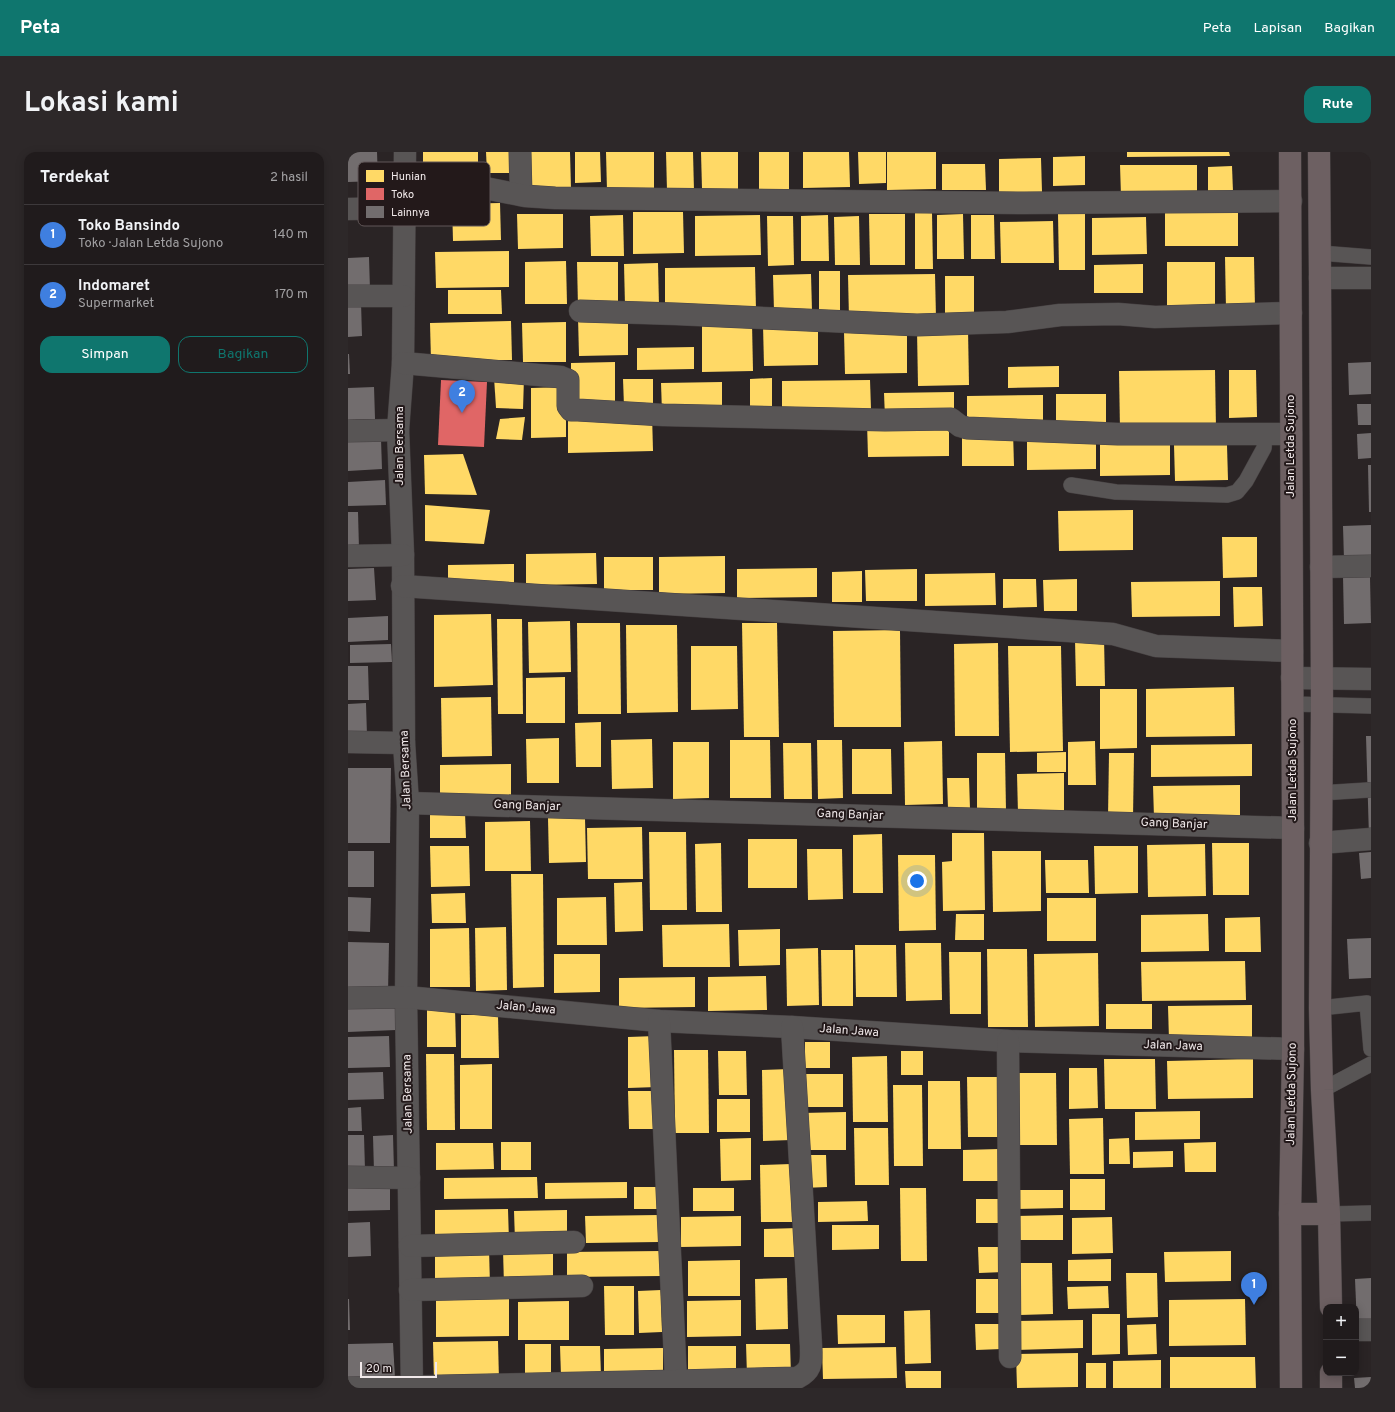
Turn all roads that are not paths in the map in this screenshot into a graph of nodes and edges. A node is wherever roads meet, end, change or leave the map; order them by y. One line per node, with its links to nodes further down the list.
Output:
1 (520, 152): 5 (street)
2 (1290, 152): 6 (highway, Jalan Letda Sujono)
3 (1318, 152): 10 (highway)
4 (490, 186): 5 (street)
5 (521, 195): 6 (street)
6 (1291, 201): 17 (highway, Jalan Letda Sujono)
7 (348, 209): 8 (street)
8 (358, 209)
9 (404, 226): 15 (street, Jalan Bersama)
10 (1320, 254): 11 (lane); 12 (highway)
11 (1371, 257)
12 (1320, 278): 13 (street); 27 (highway)
13 (1371, 278)
14 (348, 296): 15 (street)
15 (403, 296): 18 (street, Jalan Bersama)
16 (580, 311): 17 (street)
17 (1291, 313): 21 (highway, Jalan Letda Sujono)
18 (403, 363): 19 (street, Jalan Bersama); 22 (street)
19 (398, 430): 20 (street); 24 (street, Jalan Bersama)
20 (348, 431)
21 (1291, 434): 22 (street); 29 (highway, Jalan Letda Sujono)
22 (1265, 435): 23 (lane)
23 (1071, 486)
24 (403, 555): 25 (street); 28 (street, Jalan Bersama)
25 (348, 556)
26 (1371, 566): 27 (street)
27 (1321, 568): 31 (highway)
28 (402, 586): 29 (street); 37 (street, Jalan Bersama)
29 (1292, 651): 30 (highway, Jalan Letda Sujono)
30 (1292, 678): 31 (street); 33 (highway, Jalan Letda Sujono)
31 (1321, 678): 32 (street); 34 (highway)
32 (1371, 679)
33 (1292, 704): 34 (lane); 41 (highway, Jalan Letda Sujono)
34 (1322, 704): 35 (lane); 39 (highway)
35 (1371, 706)
36 (348, 742): 37 (street)
37 (404, 743): 40 (street, Jalan Bersama)
38 (1368, 790): 39 (lane)
39 (1320, 792): 43 (highway)
40 (408, 803): 41 (street, Gang Banjar); 44 (street, Jalan Bersama)
41 (1293, 828): 51 (highway, Jalan Letda Sujono)
42 (1371, 840): 43 (street)
43 (1320, 843): 47 (highway)
44 (406, 997): 45 (street, Jalan Jawa); 48 (street, Jalan Jawa); 56 (street, Jalan Bersama)
45 (348, 998)
46 (1369, 1003): 47 (lane); 52 (lane)
47 (1320, 1008): 54 (highway)
48 (659, 1020): 49 (street, Jalan Jawa); 69 (street)
49 (792, 1027): 50 (street, Jalan Jawa); 69 (street)
50 (1008, 1041): 51 (street, Jalan Jawa); 67 (street)
51 (1293, 1049): 58 (highway, Jalan Letda Sujono)
52 (1371, 1049)
53 (1371, 1064): 54 (lane)
54 (1322, 1090): 59 (highway)
55 (348, 1177): 56 (street)
56 (409, 1178): 61 (street, Jalan Bersama)
57 (1371, 1213): 59 (lane)
58 (1290, 1214): 59 (highway); 72 (highway, Jalan Letda Sujono)
59 (1329, 1214): 64 (highway)
60 (574, 1242): 61 (street)
61 (410, 1246): 63 (street, Jalan Bersama)
62 (582, 1286): 63 (street)
63 (410, 1290): 71 (street, Jalan Bersama)
64 (1331, 1304)
65 (1359, 1330): 66 (street)
66 (1371, 1330)
67 (1010, 1357)
68 (1331, 1376): 73 (highway)
69 (676, 1382): 71 (street)
70 (348, 1388): 71 (street)
71 (412, 1388)
72 (1291, 1388)
73 (1331, 1388)

